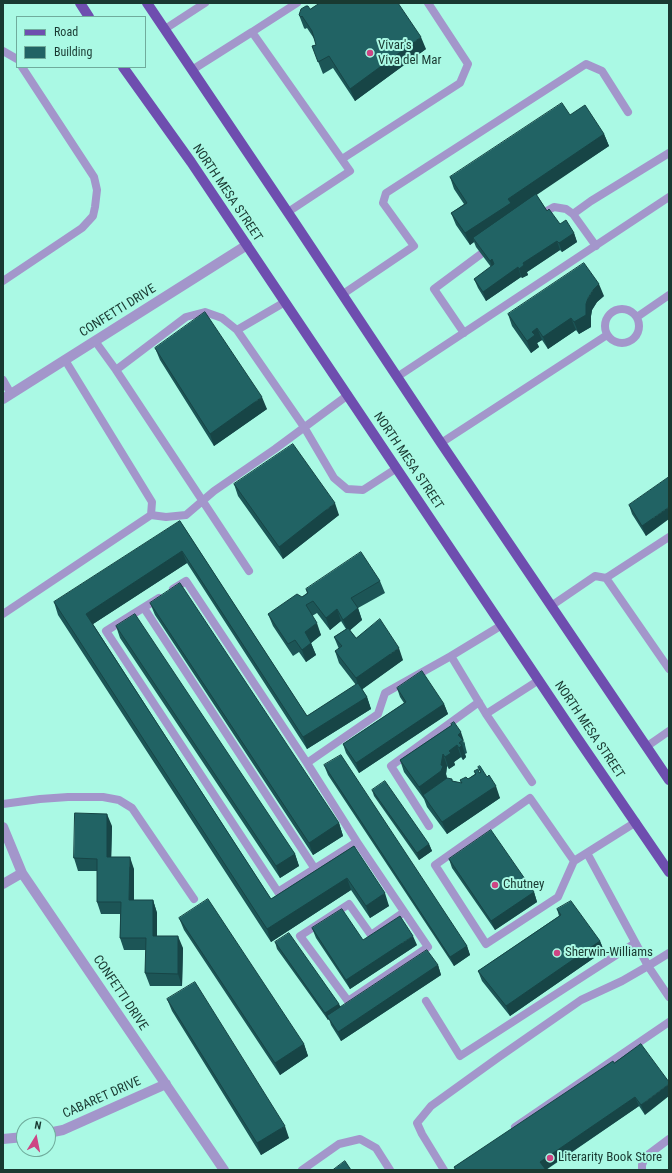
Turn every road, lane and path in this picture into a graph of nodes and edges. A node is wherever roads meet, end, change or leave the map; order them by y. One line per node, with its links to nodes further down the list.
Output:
1 (80, 3): 6 (main road)
2 (147, 3): 7 (main road)
3 (205, 3): 7 (lane)
4 (297, 3): 8 (lane)
5 (428, 3): 16 (lane)
6 (88, 16)
7 (165, 29): 13 (main road)
8 (252, 32): 13 (lane); 16 (lane)
9 (3, 51): 10 (lane)
10 (16, 59)
11 (23, 68): 24 (lane)
12 (124, 68): 21 (main road, NORTH MESA STREET)
13 (192, 70): 18 (main road)
14 (628, 112): 25 (lane)
15 (669, 153): 20 (lane)
16 (342, 159): 18 (lane)
17 (669, 197): 22 (lane)
18 (288, 212): 25 (main road)
19 (545, 212): 20 (lane)
20 (573, 214): 22 (lane)
21 (247, 245): 27 (main road, NORTH MESA STREET); 32 (street, CONFETTI DRIVE)
22 (596, 246): 30 (lane)
23 (482, 254): 30 (lane)
24 (3, 281)
25 (343, 294): 35 (main road)
26 (669, 295): 28 (lane)
27 (285, 302): 29 (lane); 37 (main road, NORTH MESA STREET)
28 (637, 317): 31 (lane); 31 (lane)
29 (237, 330): 34 (lane); 39 (lane)
30 (464, 332): 35 (lane)
31 (607, 334): 40 (lane)
32 (95, 341): 33 (street, CONFETTI DRIVE); 34 (lane)
33 (65, 360): 38 (street, CONFETTI DRIVE); 43 (lane)
34 (116, 370): 42 (lane)
35 (397, 377): 40 (main road)
36 (3, 380): 38 (lane)
37 (348, 395): 39 (lane); 41 (main road, NORTH MESA STREET)
38 (7, 396)
39 (304, 428): 41 (lane); 42 (lane)
40 (441, 443): 47 (main road)
41 (396, 468): 50 (main road, NORTH MESA STREET)
42 (203, 501): 43 (lane); 45 (lane)
43 (151, 515): 49 (lane)
44 (669, 536): 46 (lane)
45 (248, 570)
46 (606, 578): 47 (lane); 52 (lane)
47 (551, 606): 57 (main road)
48 (144, 608): 58 (lane); 68 (lane); 68 (lane)
49 (3, 614)
50 (502, 625): 51 (lane); 53 (main road, NORTH MESA STREET)
51 (451, 656): 54 (lane); 58 (lane)
52 (669, 669)
53 (539, 680): 55 (lane); 62 (main road, NORTH MESA STREET)
54 (479, 702): 55 (lane); 63 (lane)
55 (486, 714): 60 (lane)
56 (669, 731): 57 (lane)
57 (646, 746): 59 (main road)
58 (307, 763): 65 (lane)
59 (669, 780)
60 (532, 782)
61 (3, 804): 72 (lane)
62 (636, 822): 66 (lane); 69 (main road, NORTH MESA STREET)
63 (429, 826)
64 (3, 827): 70 (street, CONFETTI DRIVE)
65 (357, 842): 68 (lane); 73 (lane)
66 (587, 853): 67 (lane); 74 (lane)
67 (574, 861): 67 (lane)
68 (315, 869)
69 (669, 872)
70 (22, 873): 71 (street); 80 (street, CONFETTI DRIVE)
71 (3, 884)
72 (194, 899)
73 (404, 912): 73 (lane)
74 (635, 943): 76 (lane); 78 (lane)
75 (669, 953): 76 (lane)
76 (648, 966): 77 (lane); 89 (lane)
77 (669, 997)
78 (426, 1001)
79 (669, 1022): 81 (lane)
80 (166, 1084): 82 (street, CABARET DRIVE); 86 (street, CONFETTI DRIVE)
81 (510, 1130)
82 (56, 1131)
83 (16, 1138): 84 (street)
84 (3, 1139)
85 (669, 1139): 90 (lane)
86 (224, 1170)
87 (302, 1170): 88 (lane)
88 (390, 1170)
89 (444, 1170)
90 (642, 1170)

